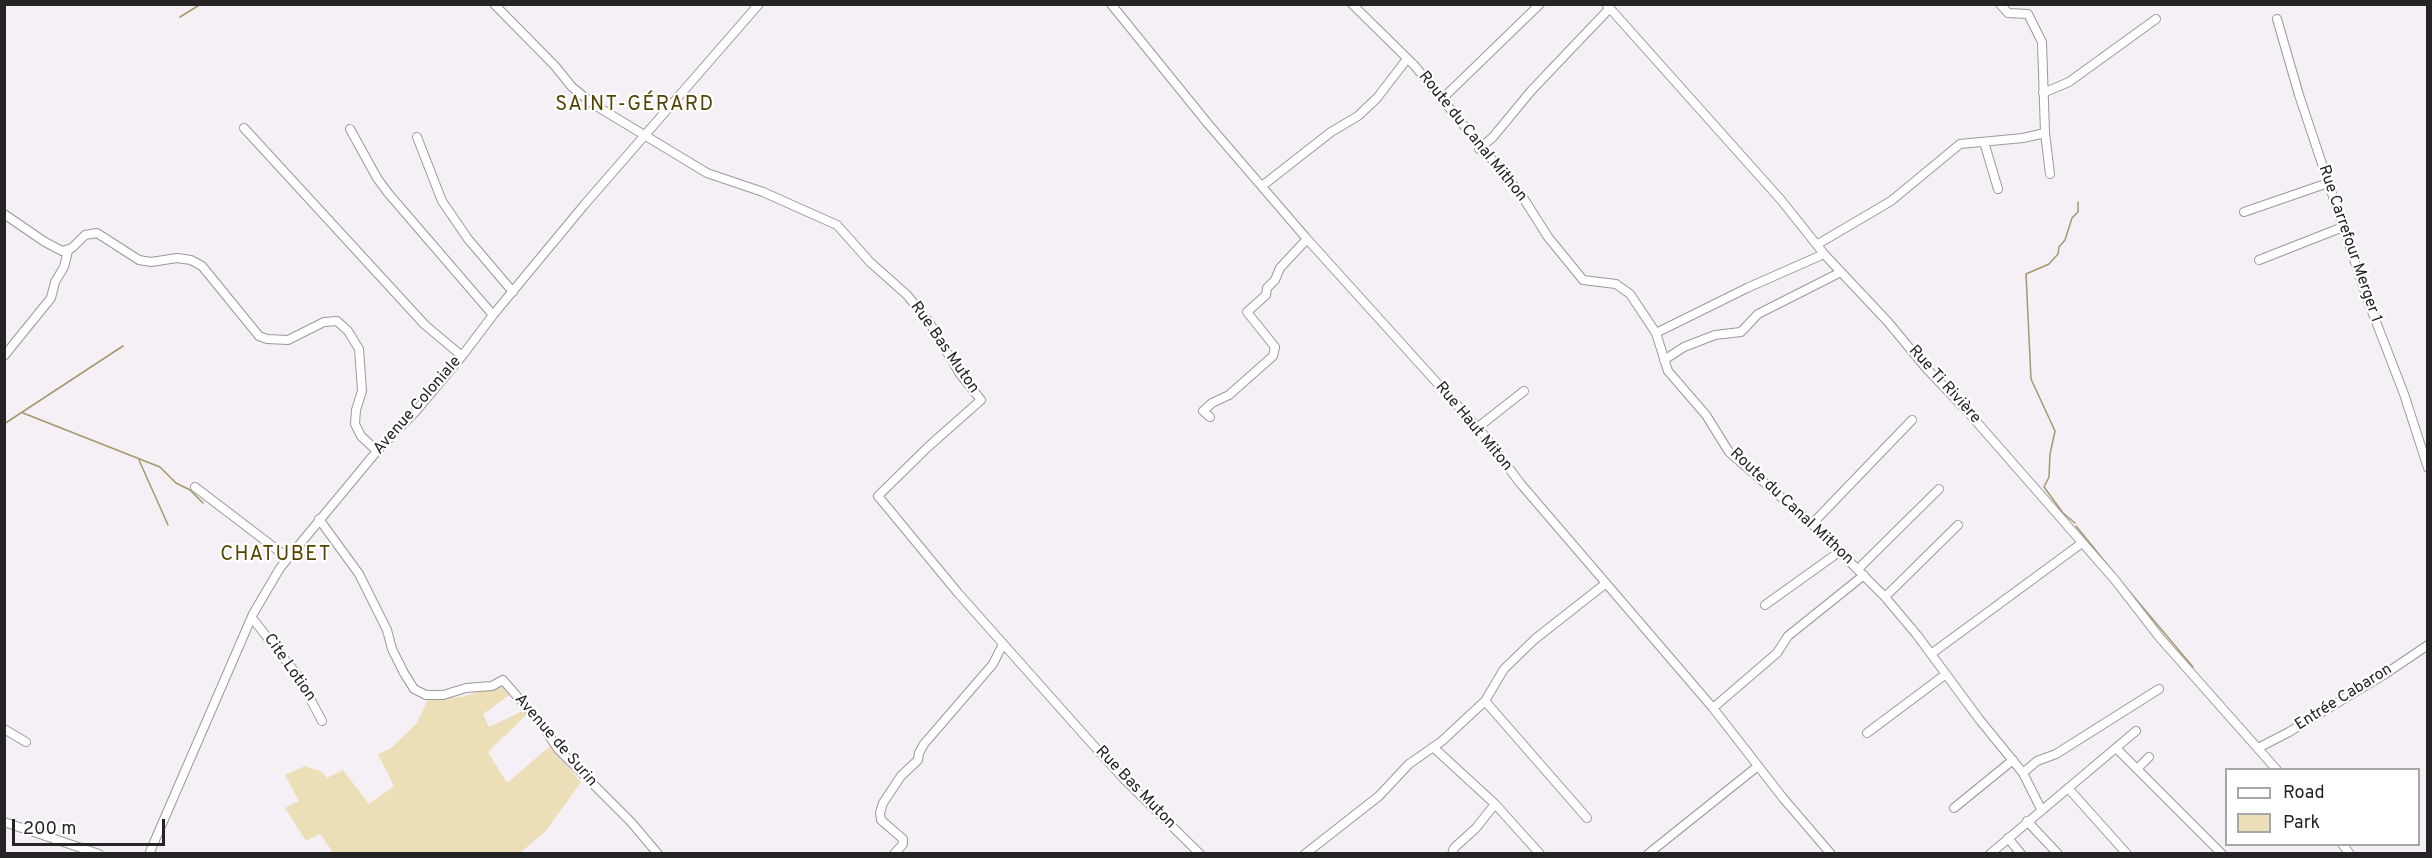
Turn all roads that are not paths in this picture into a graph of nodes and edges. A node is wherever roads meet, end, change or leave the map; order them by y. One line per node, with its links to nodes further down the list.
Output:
1 (494, 4): 17 (street, Rue Bas Muton)
2 (759, 4): 17 (street, Avenue Coloniale)
3 (1111, 4): 22 (street, Rue Haut Miton)
4 (1352, 4): 10 (street, Route du Canal Mithon)
5 (1540, 4): 12 (street)
6 (2000, 4): 11 (street)
7 (1607, 7): 19 (street); 28 (street, Rue Ti Rivière)
8 (2156, 19): 11 (street)
9 (2277, 19): 21 (street, Rue Carrefour Merger 1)
10 (1407, 59): 12 (street, Route du Canal Mithon); 22 (street)
11 (2043, 93): 15 (street)
12 (1442, 99): 19 (street, Route du Canal Mithon)
13 (244, 128): 37 (street)
14 (350, 129): 34 (street)
15 (2045, 133): 18 (street); 20 (street)
16 (417, 137): 33 (street)
17 (644, 137): 33 (street, Avenue Coloniale); 58 (street, Rue Bas Muton)
18 (1984, 142): 23 (street); 28 (street)
19 (1480, 148): 35 (street, Route du Canal Mithon)
20 (2050, 174)
21 (2328, 183): 24 (street); 26 (street, Rue Carrefour Merger 1)
22 (1262, 186): 27 (street, Rue Haut Miton)
23 (1998, 189)
24 (2244, 212)
25 (4, 214): 29 (street)
26 (2343, 227): 31 (street); 44 (street, Rue Carrefour Merger 1)
27 (1307, 238): 40 (street); 42 (street, Rue Haut Miton)
28 (1818, 244): 30 (street, Rue Ti Rivière)
29 (68, 251): 36 (street); 43 (street)
30 (1824, 254): 32 (street, Rue Ti Rivière); 35 (street)
31 (2259, 260)
32 (1841, 272): 38 (street); 50 (street, Rue Ti Rivière)
33 (513, 292): 34 (street, Avenue Coloniale)
34 (493, 315): 37 (street, Avenue Coloniale)
35 (1656, 333): 38 (street, Route du Canal Mithon)
36 (4, 356)
37 (462, 356): 43 (street, Avenue Coloniale)
38 (1664, 360): 48 (street, Route du Canal Mithon)
39 (1524, 391): 42 (street)
40 (1210, 417)
41 (1912, 420): 48 (street)
42 (1477, 428): 54 (street, Rue Haut Miton)
43 (377, 452): 47 (street, Avenue Coloniale)
44 (2427, 468)
45 (195, 487): 52 (street)
46 (1939, 489): 53 (street)
47 (319, 519): 52 (street, Avenue Coloniale); 90 (street, Avenue de Surin)
48 (1812, 524): 51 (street, Route du Canal Mithon)
49 (1958, 525): 55 (street)
50 (2082, 543): 60 (street); 72 (street, Rue Ti Rivière)
51 (1839, 552): 53 (street, Route du Canal Mithon); 56 (street)
52 (288, 558): 57 (street, Avenue Coloniale)
53 (1861, 572): 55 (street, Route du Canal Mithon); 64 (street)
54 (1605, 584): 63 (street); 64 (street, Rue Haut Miton)
55 (1885, 597): 60 (street, Route du Canal Mithon)
56 (1766, 605)
57 (252, 618): 65 (street, Cite Lotion); 89 (street, Avenue Coloniale)
58 (1003, 644): 87 (street); 91 (street, Rue Bas Muton)
59 (2427, 645): 72 (street, Entrée Cabaron)
60 (1931, 654): 61 (street, Route du Canal Mithon)
61 (1946, 674): 68 (street); 74 (street, Route du Canal Mithon)
62 (2159, 689): 78 (street)
63 (1485, 701): 70 (street); 83 (street)
64 (1713, 708): 75 (street, Rue Haut Miton)
65 (322, 721)
66 (4, 729): 69 (street)
67 (2136, 731): 71 (street)
68 (1867, 733)
69 (26, 742)
70 (1433, 747): 80 (street); 92 (street)
71 (2116, 748): 77 (street); 79 (street)
72 (2258, 748): 76 (street, Rue Ti Rivière)
73 (2149, 757): 77 (street)
74 (2013, 760): 78 (street, Route du Canal Mithon); 81 (street)
75 (1758, 766): 95 (street); 96 (street, Rue Haut Miton)
76 (2275, 768)
77 (2137, 769): 101 (street)
78 (2023, 773): 82 (street, Route du Canal Mithon)
79 (2068, 788): 82 (street); 100 (street)
80 (1495, 804): 93 (street); 94 (street)
81 (1954, 808)
82 (2041, 809): 84 (street)
83 (1587, 818)
84 (2027, 820): 86 (street); 99 (street)
85 (4, 822): 88 (street)
86 (2008, 838): 97 (street); 98 (street)
87 (895, 853)
88 (99, 854)
89 (149, 854)
90 (658, 854)
91 (1200, 854)
92 (1305, 854)
93 (1452, 854)
94 (1540, 854)
95 (1648, 854)
96 (1831, 854)
97 (1990, 854)
98 (2021, 854)
99 (2058, 854)
100 (2127, 854)
101 (2222, 854)

